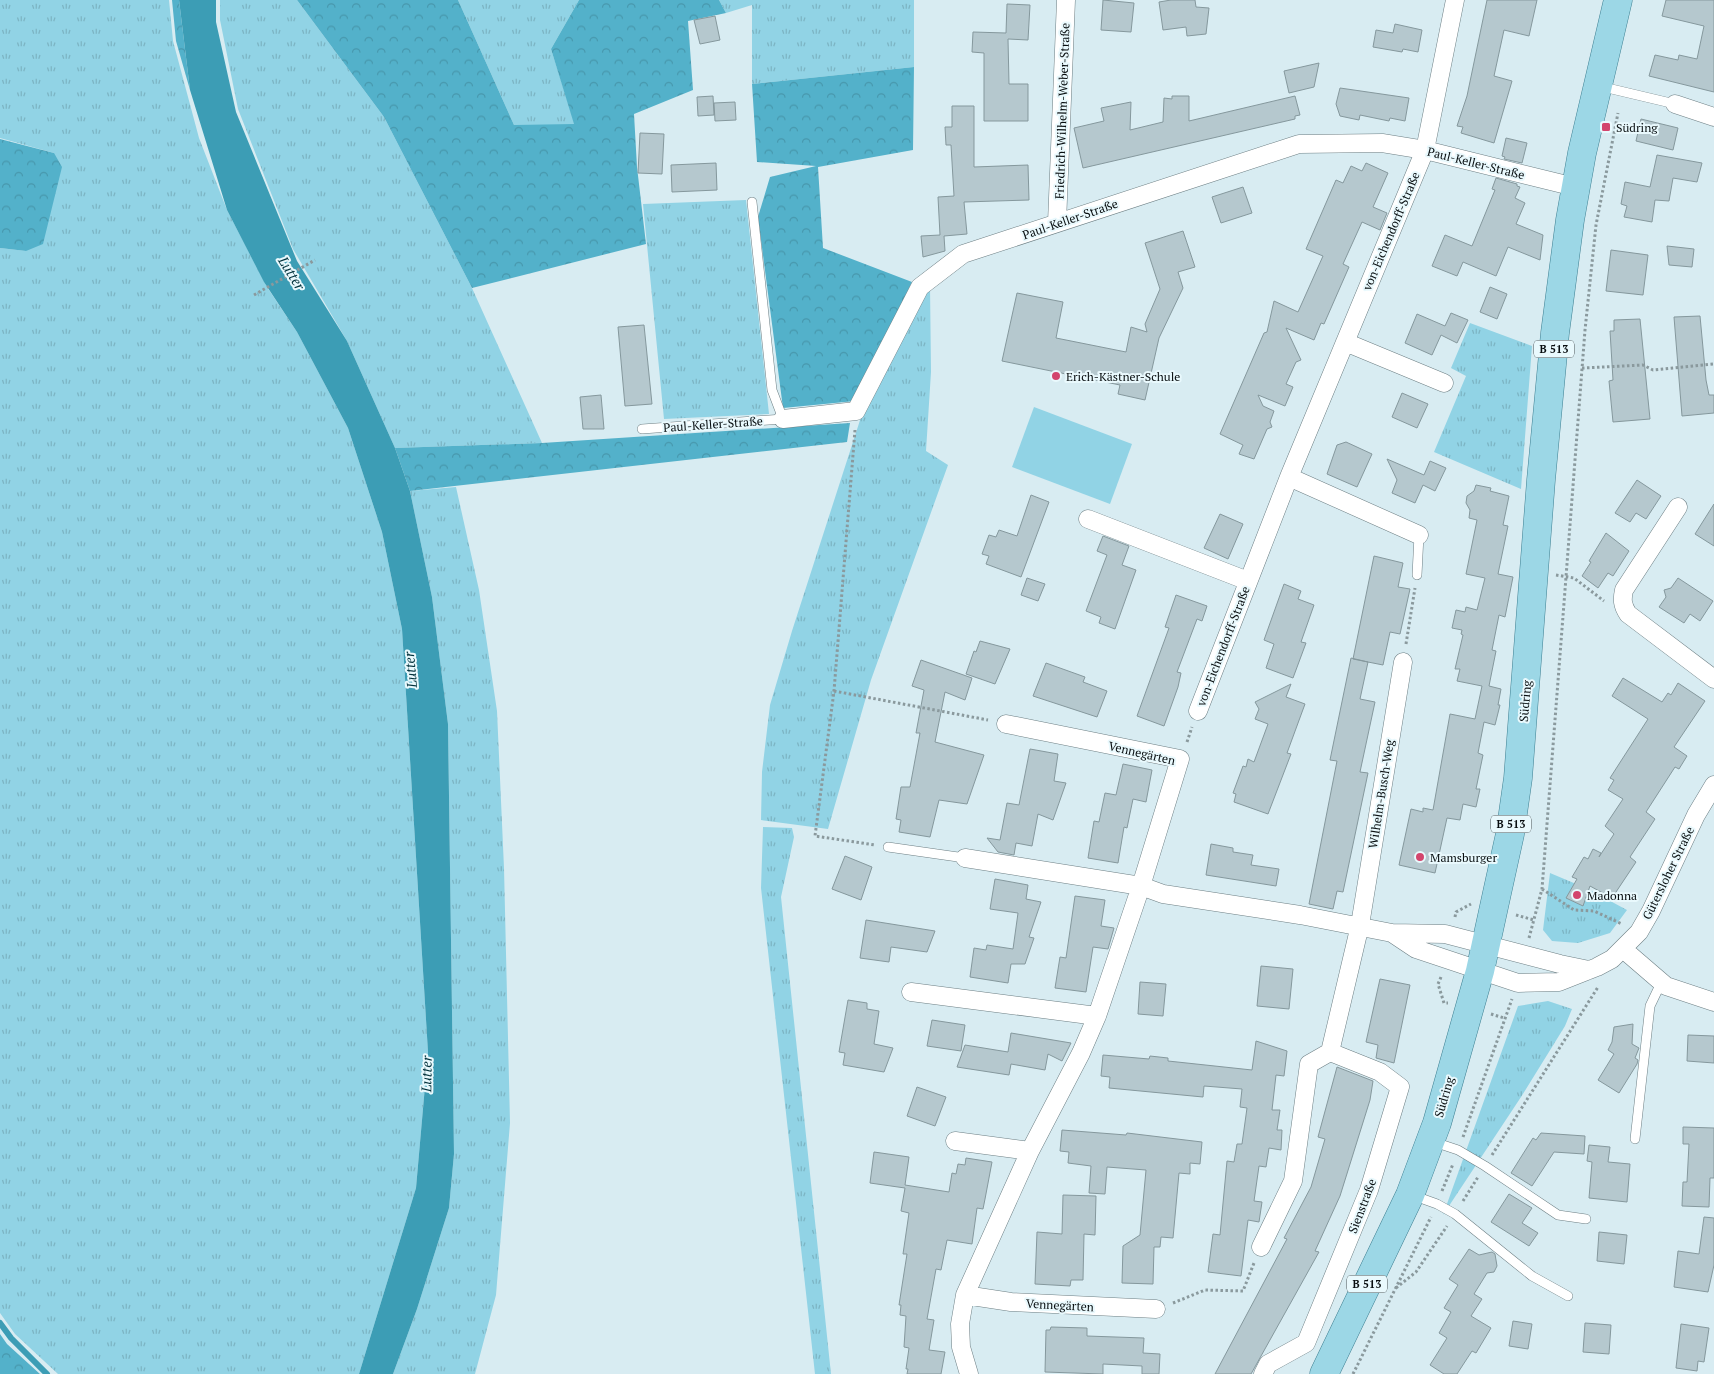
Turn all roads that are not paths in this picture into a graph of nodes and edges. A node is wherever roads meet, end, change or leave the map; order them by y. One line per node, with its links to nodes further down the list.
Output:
1 (1066, 0): 10 (street, Friedrich-Wilhelm-Weber-Straße)
2 (1455, 0): 7 (street, von-Eichendorff-Straße)
3 (1618, 0): 4 (main road, Südring / B 513)
4 (1610, 89): 5 (lane); 8 (main road, Südring / B 513)
5 (1674, 104): 6 (street)
6 (1714, 117)
7 (1425, 150): 8 (street, Paul-Keller-Straße); 10 (street, Paul-Keller-Straße); 11 (street, von-Eichendorff-Straße)
8 (1575, 188): 31 (main road, Südring / B 513)
9 (752, 202): 13 (lane)
10 (1057, 223): 13 (street, Paul-Keller-Straße)
11 (1345, 342): 12 (street); 15 (street, von-Eichendorff-Straße)
12 (1444, 382)
13 (783, 419): 14 (lane, Paul-Keller-Straße)
14 (642, 429)
15 (1289, 477): 18 (street); 20 (street, von-Eichendorff-Straße)
16 (1678, 507): 22 (street)
17 (1088, 518): 20 (street, von-Eichendorff-Straße)
18 (1419, 535): 19 (lane)
19 (1417, 575)
20 (1248, 582): 23 (street, von-Eichendorff-Straße)
21 (1403, 662): 29 (street, Wilhelm-Busch-Weg)
22 (1714, 679)
23 (1198, 711)
24 (1006, 724): 28 (street, Vennegärten)
25 (1714, 786): 32 (street, Gütersloher Straße)
26 (888, 847): 27 (lane)
27 (966, 858): 28 (street)
28 (1141, 886): 29 (street); 38 (street, Vennegärten)
29 (1360, 925): 30 (street); 39 (street)
30 (1392, 933): 31 (street); 34 (street)
31 (1486, 944): 33 (street); 34 (main road, Südring / B 513)
32 (1623, 949): 33 (street, Gütersloher Straße); 35 (street)
33 (1589, 970): 34 (street, Gütersloher Straße)
34 (1480, 971): 42 (main road, Südring / B 513)
35 (1661, 983): 37 (street); 40 (lane)
36 (911, 992): 38 (street)
37 (1714, 1002)
38 (1097, 1016): 43 (street, Vennegärten)
39 (1330, 1052): 46 (street); 51 (street, Sienstraße)
40 (1635, 1139)
41 (955, 1141): 43 (street)
42 (1430, 1141): 44 (main road, Südring / B 513); 45 (lane)
43 (1030, 1151): 47 (street, Vennegärten)
44 (1410, 1195): 48 (lane); 52 (main road, Südring / B 513)
45 (1586, 1220)
46 (1261, 1247)
47 (965, 1295): 49 (street, Vennegärten); 50 (street, Vennegärten)
48 (1568, 1296)
49 (1156, 1309)
50 (969, 1374)
51 (1263, 1374)
52 (1324, 1374)

